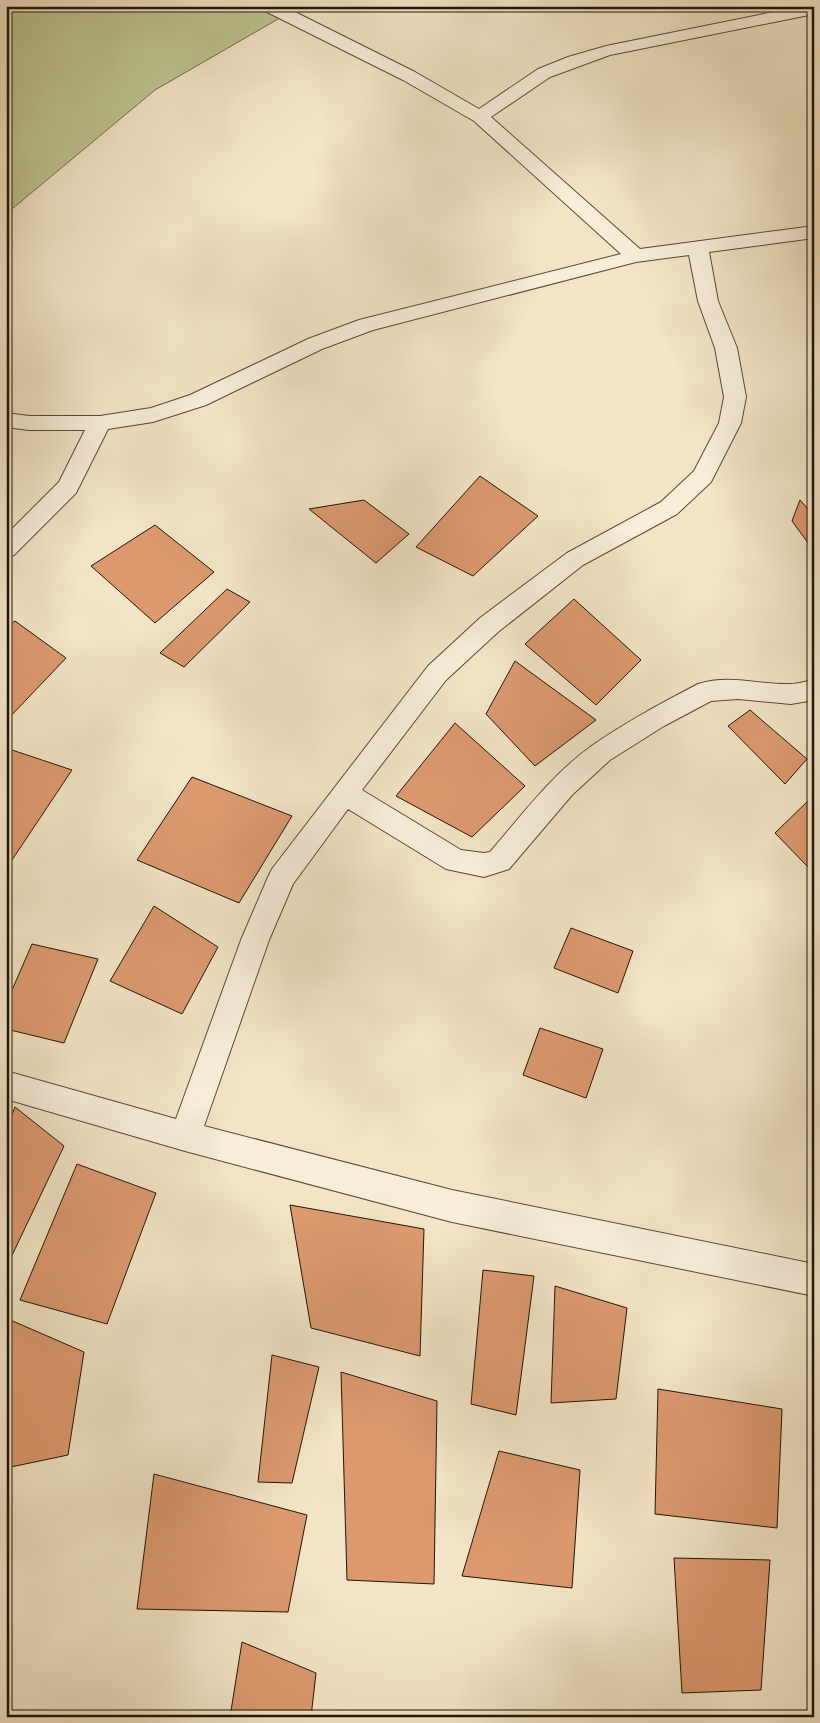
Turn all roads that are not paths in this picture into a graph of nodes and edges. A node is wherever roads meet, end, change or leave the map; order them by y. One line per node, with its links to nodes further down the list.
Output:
1 (269, 6): 3 (street)
2 (814, 9): 3 (street)
3 (480, 117): 6 (street)
4 (814, 232): 5 (street)
5 (698, 248): 6 (street); 11 (street)
6 (636, 256): 8 (street)
7 (6, 420): 8 (street)
8 (100, 424): 9 (street)
9 (6, 549)
10 (814, 690): 11 (street)
11 (344, 793): 13 (street)
12 (6, 1085): 13 (street)
13 (184, 1136): 14 (street)
14 (814, 1280)

